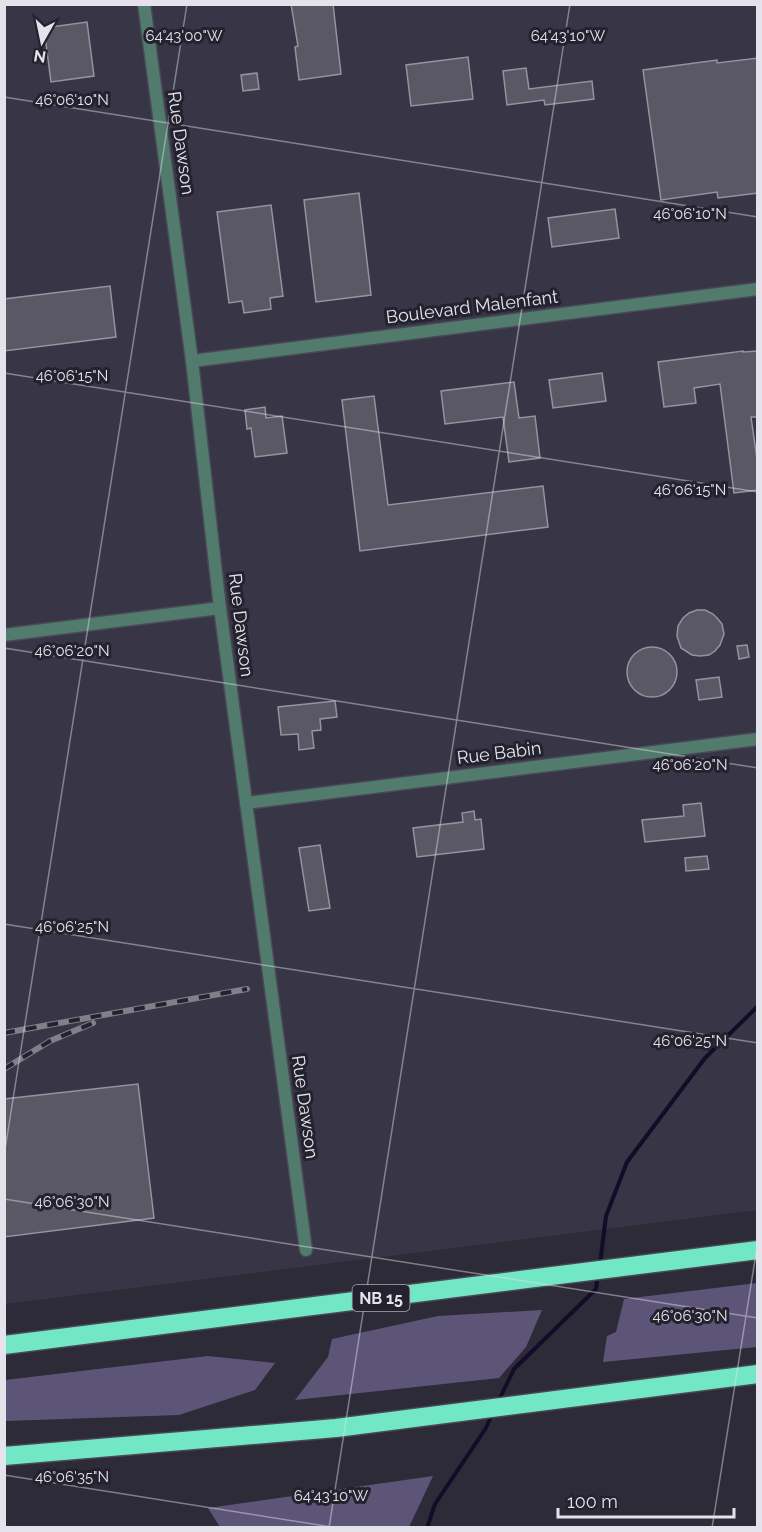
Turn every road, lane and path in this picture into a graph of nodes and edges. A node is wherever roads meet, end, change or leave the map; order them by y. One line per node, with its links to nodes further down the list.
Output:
1 (144, 4): 3 (street, Rue Dawson)
2 (758, 289): 3 (street, Boulevard Malenfant)
3 (192, 361): 4 (street, Rue Dawson)
4 (220, 608): 5 (street); 7 (street, Rue Dawson)
5 (4, 635)
6 (758, 739): 7 (street, Rue Babin)
7 (246, 803): 8 (street, Rue Dawson)
8 (306, 1250)
9 (758, 1250): 10 (highway, NB 15)
10 (4, 1345)
11 (758, 1374): 12 (highway)
12 (4, 1456)

